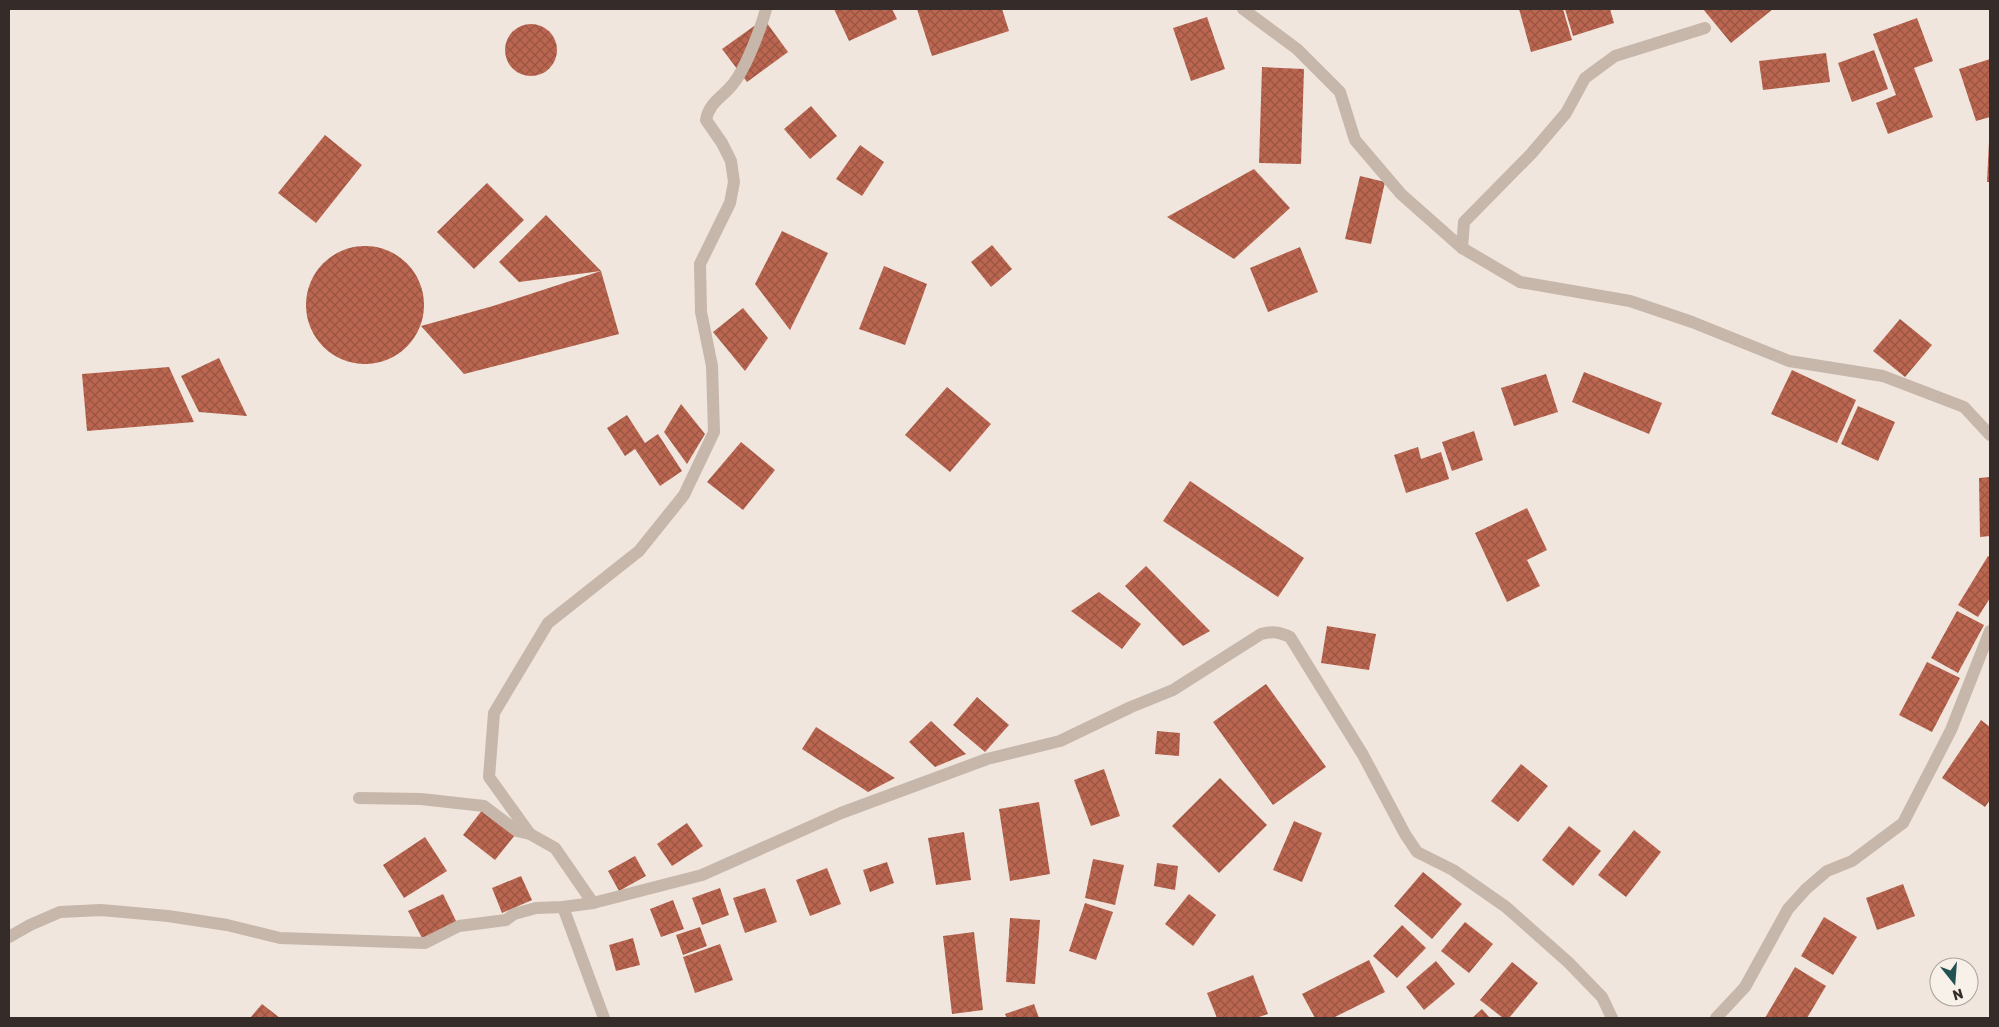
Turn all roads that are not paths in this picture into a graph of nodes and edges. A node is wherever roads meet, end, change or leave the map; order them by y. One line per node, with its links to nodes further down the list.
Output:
1 (766, 9): 8 (street)
2 (1243, 9): 4 (street)
3 (1705, 28): 4 (street)
4 (1462, 248): 5 (street)
5 (1990, 435)
6 (1990, 631): 14 (street)
7 (359, 798): 8 (street)
8 (530, 834): 9 (street)
9 (593, 902): 10 (street); 13 (street)
10 (563, 907): 11 (street); 12 (street)
11 (9, 937)
12 (604, 1018)
13 (1612, 1018)
14 (1716, 1018)

